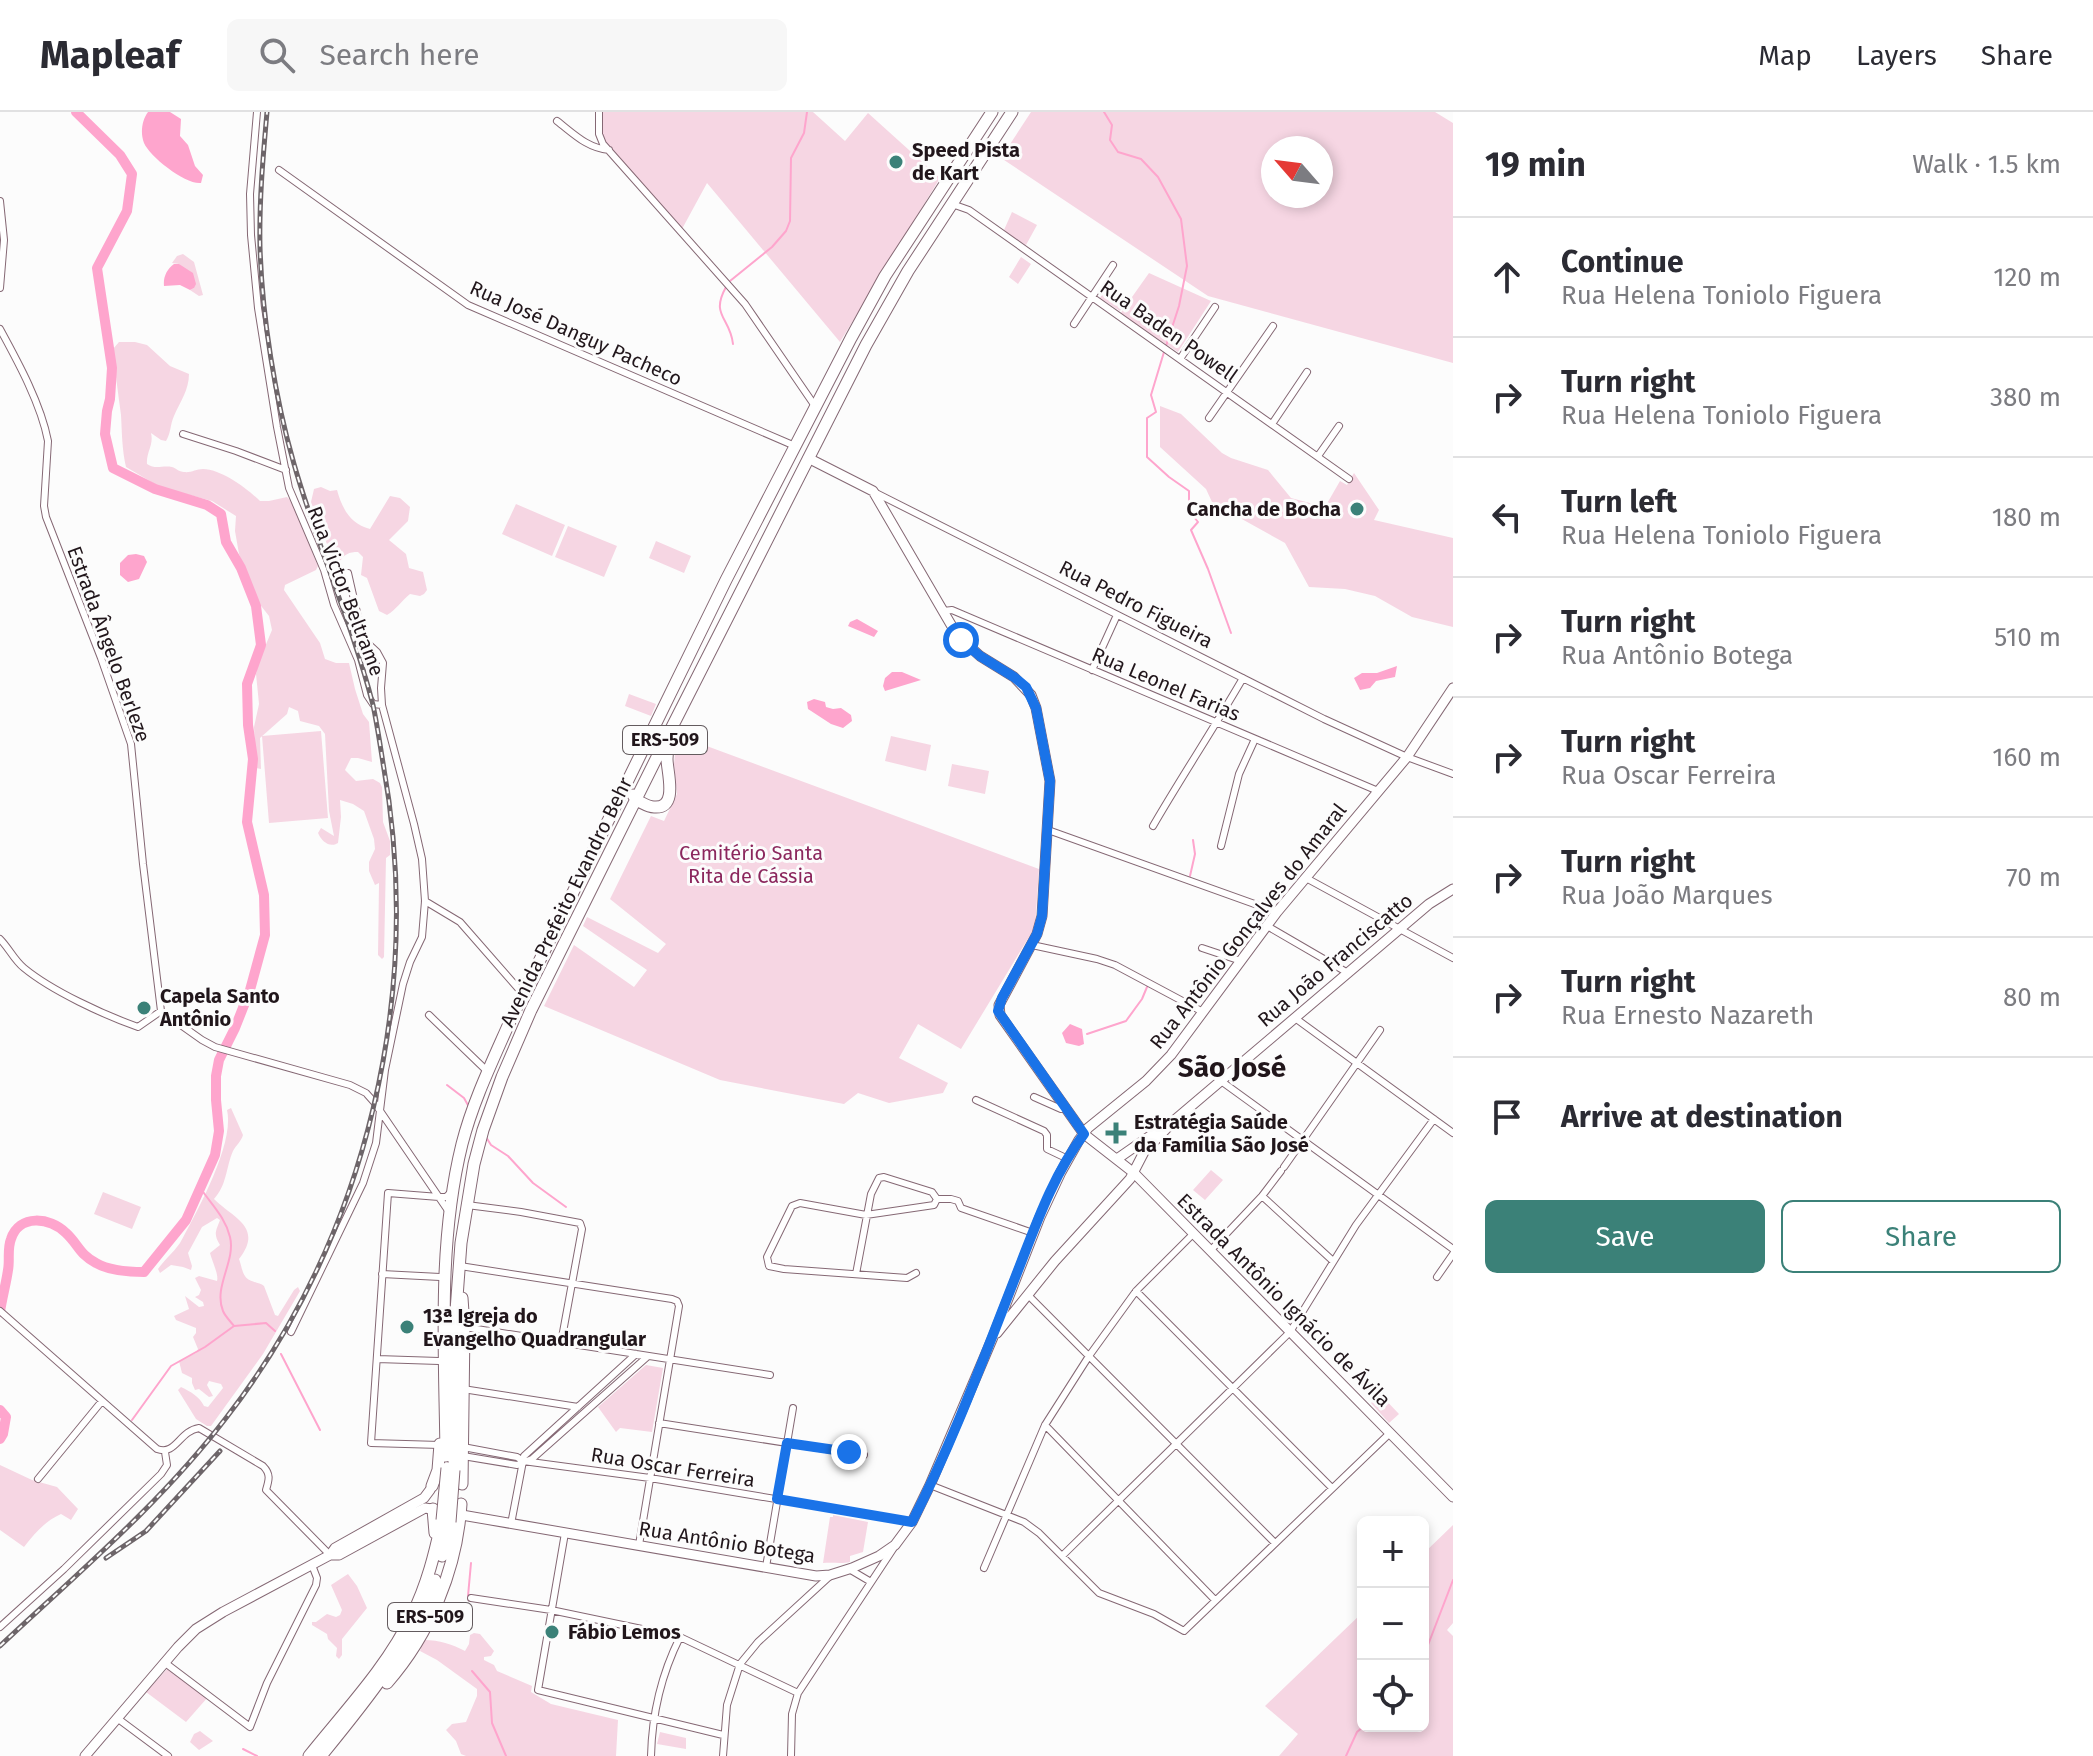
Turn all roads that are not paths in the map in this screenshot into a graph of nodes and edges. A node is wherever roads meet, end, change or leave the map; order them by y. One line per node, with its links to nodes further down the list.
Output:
1 (257, 112): 34 (street, Rua Victor Beltrame)
2 (599, 112): 6 (street)
3 (992, 112): 7 (highway, Avenida Prefeito Evandro Behr / ERS-509)
4 (1012, 112): 9 (highway, Avenida Prefeito Evandro Behr / ERS-509)
5 (557, 121): 6 (street)
6 (609, 150): 25 (street)
7 (965, 154): 14 (highway); 15 (highway, Avenida Prefeito Evandro Behr / ERS-509)
8 (279, 170): 31 (street, Rua José Danguy Pacheco)
9 (961, 190): 11 (highway, Avenida Prefeito Evandro Behr / ERS-509); 12 (street)
10 (0, 201): 16 (street)
11 (952, 204): 12 (street, Rua Baden Powell); 14 (highway, Avenida Prefeito Evandro Behr / ERS-509)
12 (969, 210): 17 (street, Rua Baden Powell)
13 (1113, 265): 17 (street)
14 (908, 271): 26 (highway, Avenida Prefeito Evandro Behr / ERS-509)
15 (885, 276): 25 (highway, Avenida Prefeito Evandro Behr / ERS-509); 26 (highway)
16 (0, 288)
17 (1092, 297): 19 (street); 22 (street, Rua Baden Powell)
18 (1215, 307): 22 (street)
19 (1074, 324)
20 (1273, 326): 24 (street)
21 (0, 329): 68 (street, Estrada Ângelo Berleze)
22 (1180, 359): 24 (street, Rua Baden Powell)
23 (1307, 372): 28 (street)
24 (1227, 392): 27 (street); 28 (street, Rua Baden Powell)
25 (815, 406): 31 (highway, Avenida Prefeito Evandro Behr / ERS-509)
26 (828, 417): 33 (highway, Avenida Prefeito Evandro Behr / ERS-509)
27 (1209, 418)
28 (1272, 424): 32 (street, Rua Baden Powell)
29 (1339, 426): 32 (street)
30 (183, 434): 34 (street)
31 (795, 446): 40 (highway, Avenida Prefeito Evandro Behr / ERS-509)
32 (1318, 456): 35 (street, Rua Baden Powell)
33 (808, 458): 36 (street, Rua Pedro Figueira); 46 (highway, Avenida Prefeito Evandro Behr / ERS-509)
34 (286, 470): 44 (street, Rua Victor Beltrame)
35 (1349, 479)
36 (873, 491): 38 (street); 39 (street, Rua Pedro Figueira)
37 (348, 573): 44 (street)
38 (942, 612): 41 (street, Rua Leonel Farias); 53 (street)
39 (1117, 615): 41 (street); 42 (street, Rua Pedro Figueira)
40 (699, 638): 51 (highway); 67 (highway, Avenida Prefeito Evandro Behr / ERS-509)
41 (1092, 670): 45 (street, Rua Leonel Farias)
42 (1243, 678): 45 (street); 48 (street, Rua Pedro Figueira)
43 (1453, 688): 48 (street, Rua Antônio Gonçalves do Amaral)
44 (382, 705): 57 (street, Rua Victor Beltrame)
45 (1217, 723): 47 (street, Rua Leonel Farias); 52 (street)
46 (670, 731): 51 (highway, Avenida Prefeito Evandro Behr / ERS-509); 51 (highway)
47 (1255, 739): 50 (street, Rua Leonel Farias); 54 (street)
48 (1407, 757): 49 (street, Rua Pedro Figueira); 50 (street, Rua Antônio Gonçalves do Amaral)
49 (1453, 774)
50 (1378, 791): 55 (street, Rua Antônio Gonçalves do Amaral)
51 (636, 800): 80 (highway, Avenida Prefeito Evandro Behr / ERS-509)
52 (1153, 826)
53 (1048, 830): 58 (street); 62 (street)
54 (1221, 846)
55 (1306, 878): 58 (street, Rua Antônio Gonçalves do Amaral); 60 (street)
56 (1453, 889): 60 (street, Rua João Franciscatto)
57 (425, 901): 67 (street); 81 (street, Rua Victor Beltrame)
58 (1277, 912): 59 (street, Rua Antônio Gonçalves do Amaral)
59 (1267, 926): 65 (street, Rua Antônio Gonçalves do Amaral); 66 (street)
60 (1401, 928): 64 (street); 66 (street, Rua João Franciscatto)
61 (0, 940): 68 (street)
62 (1032, 945): 69 (street); 79 (street, Estrada Antônio Ignácio de Ávila)
63 (1202, 948): 65 (street)
64 (1453, 958)
65 (1241, 961): 69 (street, Rua Antônio Gonçalves do Amaral)
66 (1348, 973): 71 (street, Rua João Franciscatto)
67 (523, 994): 73 (highway, Avenida Prefeito Evandro Behr / ERS-509)
68 (161, 1011): 81 (street)
69 (1203, 1012): 85 (street, Rua Antônio Gonçalves do Amaral)
70 (429, 1015): 75 (street)
71 (1295, 1018): 74 (street); 76 (street, Rua João Franciscatto)
72 (1380, 1030): 74 (street)
73 (503, 1036): 75 (highway, Avenida Prefeito Evandro Behr / ERS-509); 80 (highway)
74 (1357, 1063): 82 (street); 86 (street)
75 (488, 1072): 91 (highway, Avenida Prefeito Evandro Behr / ERS-509)
76 (1221, 1081): 83 (street, Rua João Franciscatto); 86 (street)
77 (1034, 1097): 79 (street)
78 (976, 1100): 87 (street)
79 (1064, 1107): 85 (street, Estrada Antônio Ignácio de Ávila)
80 (489, 1109): 96 (highway, Avenida Prefeito Evandro Behr / ERS-509)
81 (380, 1111): 90 (street); 114 (street, Rua Victor Beltrame)
82 (1434, 1119): 84 (street); 92 (street)
83 (1170, 1124): 88 (street, Rua João Franciscatto); 89 (street, Rua João Franciscatto)
84 (1453, 1133)
85 (1084, 1134): 87 (street, Rua Antônio Botega); 88 (street, Estrada Antônio Ignácio de Ávila)
86 (1303, 1140): 92 (street); 94 (street)
87 (1068, 1159): 98 (street, Rua Antônio Botega)
88 (1117, 1159): 89 (street, Estrada Antônio Ignácio de Ávila)
89 (1134, 1173): 99 (street, Estrada Antônio Ignácio de Ávila); 111 (street, Rua João Franciscatto)
90 (430, 1184): 91 (street); 93 (street)
91 (447, 1193): 93 (street); 107 (highway, ERS-509); 141 (highway, Avenida Prefeito Evandro Behr / ERS-509)
92 (1378, 1195): 101 (street); 102 (street)
93 (425, 1196): 105 (street)
94 (1262, 1196): 100 (street); 102 (street)
95 (937, 1199): 97 (street); 97 (street); 98 (street)
96 (466, 1205): 103 (highway, Avenida Prefeito Evandro Behr / ERS-509); 109 (street)
97 (866, 1215): 106 (street); 106 (street)
98 (1033, 1233): 116 (street, Rua Antônio Botega)
99 (1193, 1234): 100 (street, Estrada Antônio Ignácio de Ávila); 110 (street)
100 (1210, 1251): 115 (street, Estrada Antônio Ignácio de Ávila)
101 (1453, 1252): 108 (street)
102 (1333, 1261): 115 (street)
103 (458, 1272): 109 (street); 113 (highway, ERS-509); 141 (highway, Avenida Prefeito Evandro Behr / ERS-509)
104 (916, 1273): 106 (street)
105 (382, 1274): 107 (street); 121 (street)
106 (856, 1274)
107 (440, 1277): 123 (highway, ERS-509)
108 (1437, 1277)
109 (572, 1284): 117 (street); 122 (street)
110 (1136, 1291): 120 (street); 125 (street)
111 (1028, 1295): 116 (street, Rua João Franciscatto); 120 (street)
112 (3, 1313): 127 (street)
113 (464, 1327): 117 (street); 126 (highway, ERS-509)
114 (291, 1332)
115 (1290, 1332): 125 (street); 133 (street, Estrada Antônio Ignácio de Ávila)
116 (993, 1337): 145 (street, Rua Antônio Botega)
117 (561, 1343): 118 (street)
118 (636, 1354): 119 (street); 128 (street)
119 (648, 1356): 122 (street); 130 (street)
120 (1089, 1356): 132 (street); 135 (street)
121 (377, 1359): 123 (street); 136 (street)
122 (670, 1360): 124 (street); 131 (street)
123 (439, 1361): 136 (highway, ERS-509)
124 (770, 1375)
125 (1234, 1387): 135 (street); 147 (street)
126 (463, 1389): 128 (street); 138 (highway, ERS-509)
127 (102, 1401): 137 (street); 143 (street)
128 (578, 1407): 130 (street); 140 (street)
129 (793, 1408): 134 (street)
130 (588, 1409): 140 (street)
131 (659, 1423): 134 (street); 142 (street)
132 (1045, 1425): 150 (street); 153 (street)
133 (1390, 1433): 147 (street); 148 (street, Estrada Antônio Ignácio de Ávila)
134 (787, 1443): 139 (street); 149 (street)
135 (1176, 1444): 150 (street); 158 (street)
136 (440, 1445): 146 (highway, ERS-509)
137 (165, 1452): 161 (street); 172 (street)
138 (463, 1452): 140 (street, Rua Oscar Ferreira); 144 (highway, ERS-509)
139 (864, 1455)
140 (523, 1461): 142 (street, Rua Oscar Ferreira); 155 (street)
141 (450, 1469): 152 (highway, Avenida Prefeito Evandro Behr / ERS-509, bridge)
142 (650, 1478): 149 (street, Rua Oscar Ferreira); 159 (street)
143 (38, 1479)
144 (462, 1484): 146 (street); 152 (street, Avenida Prefeito Evandro Behr / ERS-509)
145 (930, 1485): 153 (street); 154 (street, Rua Antônio Botega)
146 (431, 1488): 151 (street, ERS-509); 156 (street)
147 (1332, 1488): 158 (street)
148 (1453, 1497)
149 (777, 1499): 154 (street, Rua Oscar Ferreira); 164 (street)
150 (1118, 1501): 162 (street); 170 (street)
151 (433, 1509): 152 (street, Rua Antônio Botega); 156 (street); 177 (highway, ERS-509)
152 (453, 1515): 155 (street, Rua Antônio Botega); 177 (highway, Avenida Prefeito Evandro Behr / ERS-509)
153 (1006, 1515): 162 (street); 165 (street)
154 (912, 1522): 160 (street, Rua Antônio Botega)
155 (511, 1524): 157 (street, Rua Antônio Botega)
156 (371, 1533): 161 (street)
157 (565, 1533): 159 (street, Rua Antônio Botega); 171 (street)
158 (1275, 1543): 170 (street)
159 (639, 1545): 164 (street, Rua Antônio Botega)
160 (895, 1545): 166 (street, Rua Antônio Botega); 168 (street)
161 (330, 1555): 163 (street)
162 (1062, 1556): 170 (street)
163 (312, 1565): 174 (street); 174 (street)
164 (766, 1567): 167 (street, Rua Antônio Botega)
165 (984, 1568)
166 (849, 1569): 167 (street, Rua Antônio Botega); 168 (street)
167 (830, 1575): 175 (street)
168 (871, 1582): 176 (street)
169 (471, 1598): 171 (street)
170 (1215, 1600)
171 (551, 1610): 173 (street); 179 (street)
172 (0, 1627)
173 (680, 1637): 175 (street); 179 (street)
174 (164, 1662): 178 (street)
175 (740, 1664): 176 (street); 180 (street)
176 (798, 1693): 187 (street)
177 (362, 1697): 181 (highway, Avenida Prefeito Evandro Behr / ERS-509); 184 (highway, Avenida Prefeito Evandro Behr / ERS-509)
178 (117, 1718): 182 (street); 183 (street)
179 (654, 1718): 180 (street); 185 (street)
180 (723, 1735): 186 (street)
181 (326, 1754)
182 (85, 1756)
183 (168, 1756)
184 (309, 1756)
185 (651, 1756)
186 (723, 1756)
187 (791, 1756)

